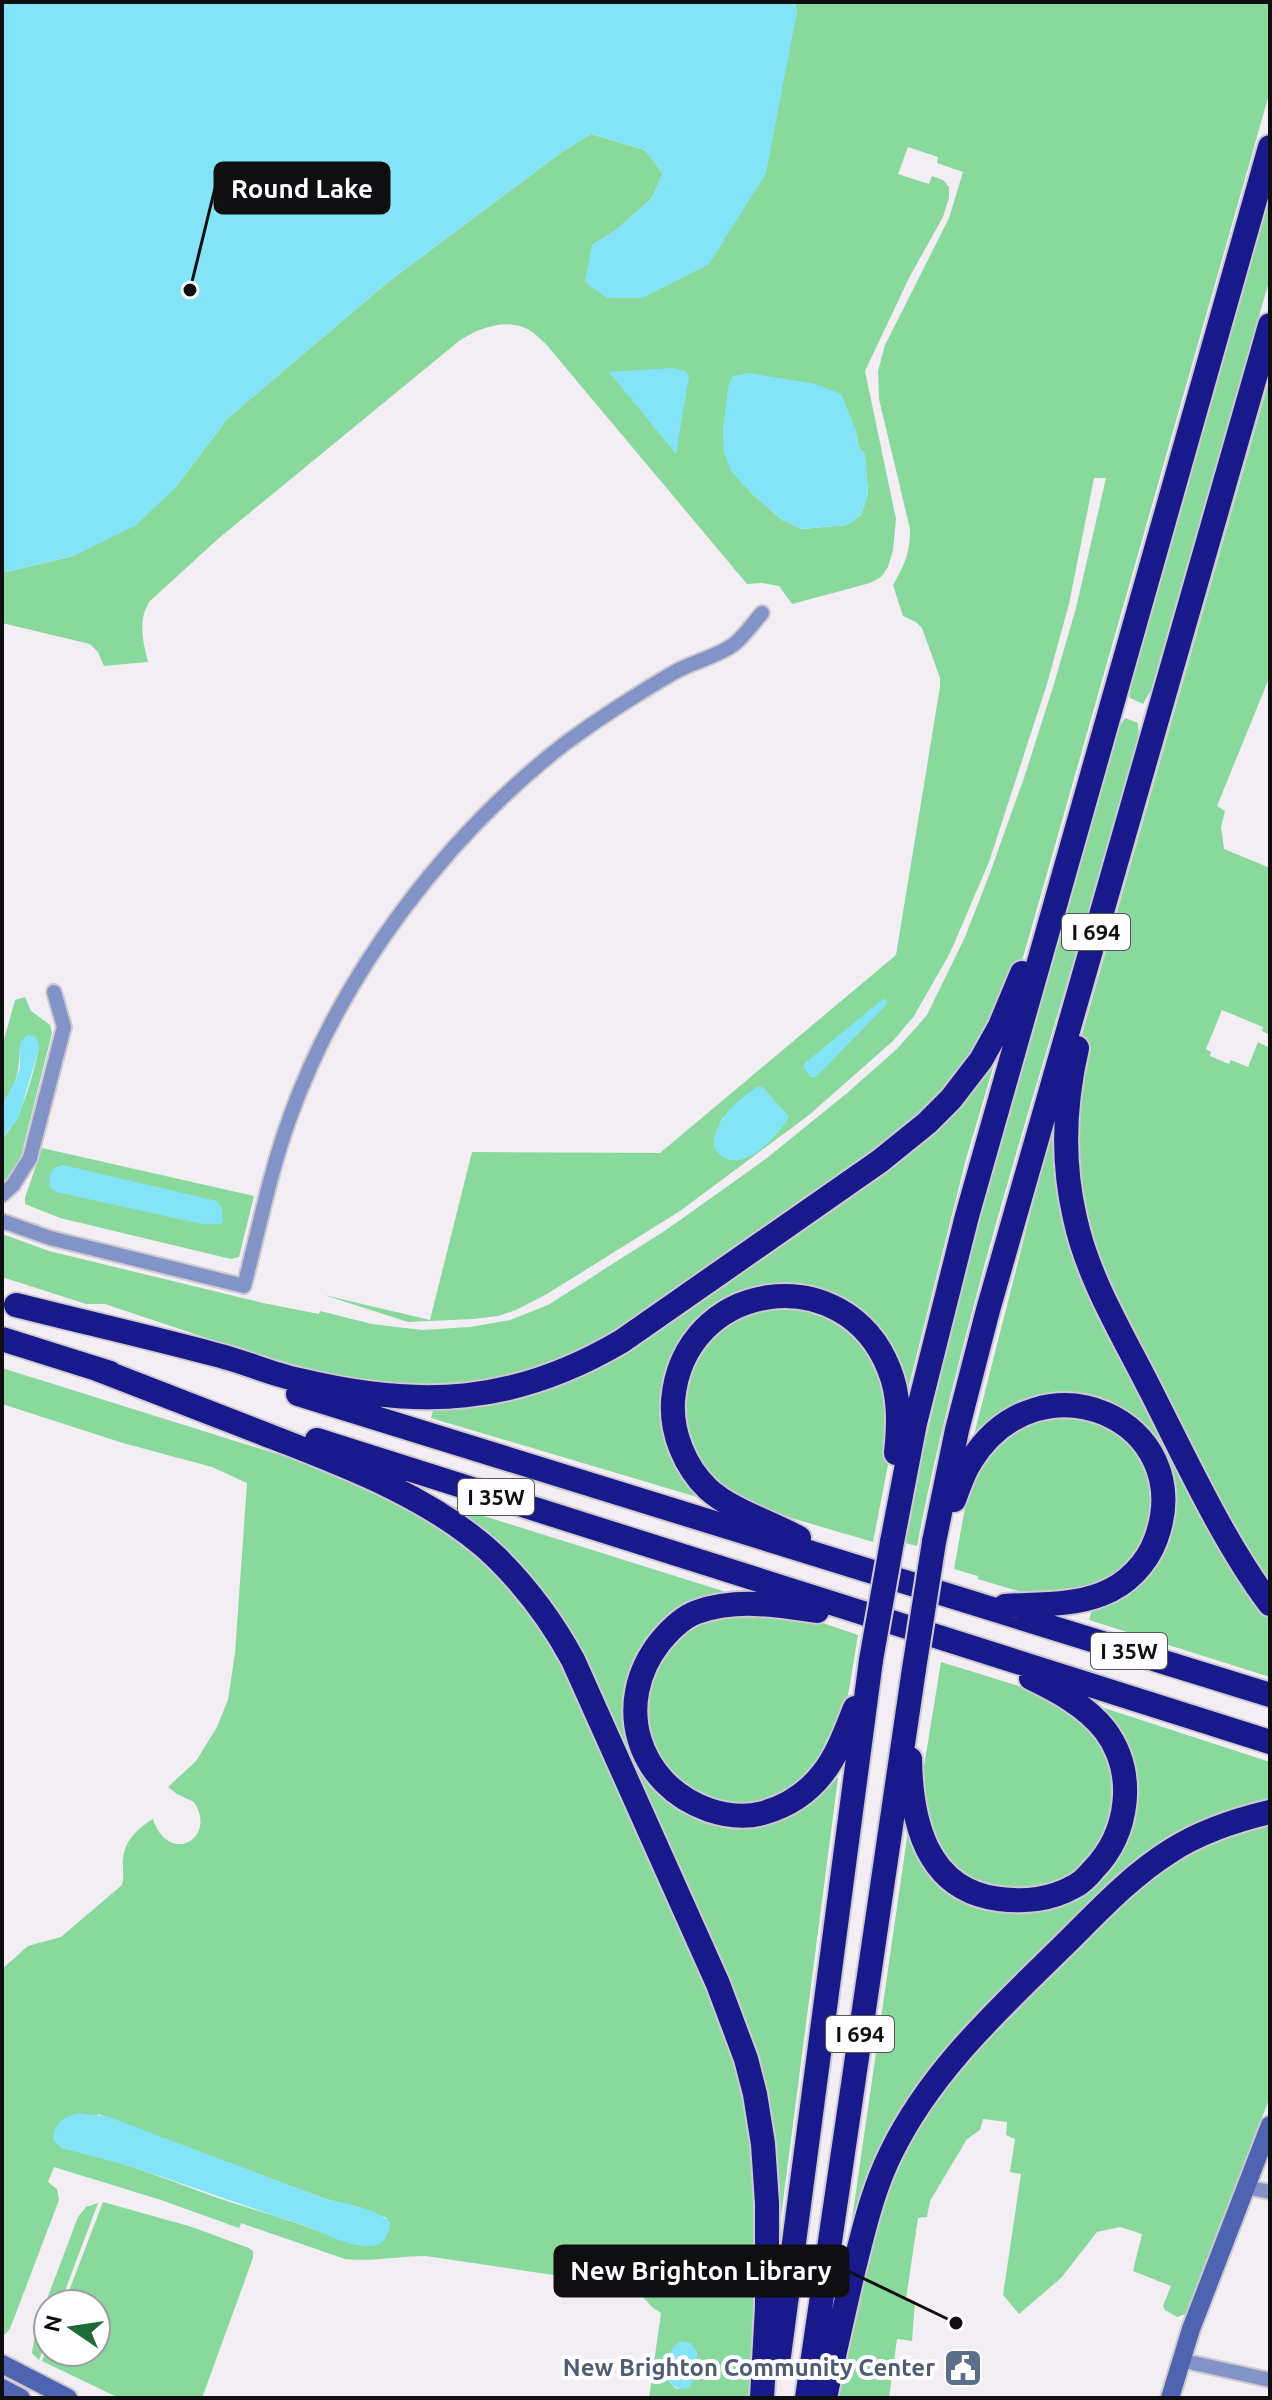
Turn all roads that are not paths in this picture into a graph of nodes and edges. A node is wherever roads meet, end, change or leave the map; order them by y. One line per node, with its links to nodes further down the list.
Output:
1 (1270, 147): 4 (highway, I 694)
2 (1270, 325): 5 (highway, I 694)
3 (762, 613): 8 (street)
4 (1105, 732): 9 (highway); 12 (highway, I 694)
5 (1100, 920): 13 (highway, I 694); 15 (highway)
6 (54, 992): 7 (street)
7 (2, 1195)
8 (2, 1221)
9 (9, 1303): 14 (highway, I 35W)
10 (2, 1339): 11 (highway, I 35W)
11 (97, 1369): 17 (highway, I 35W); 32 (highway)
12 (898, 1509): 14 (highway); 19 (highway, I 694, bridge)
13 (934, 1542): 16 (highway); 21 (highway, I 694, bridge)
14 (847, 1563): 16 (highway, I 35W)
15 (1270, 1604)
16 (989, 1607): 20 (highway, I 35W)
17 (895, 1623): 18 (highway, I 35W); 19 (highway)
18 (941, 1638): 21 (highway); 22 (highway, I 35W)
19 (868, 1672): 33 (highway, I 694)
20 (1270, 1695)
21 (908, 1710): 34 (highway, I 694)
22 (1270, 1742)
23 (1270, 1812): 35 (highway)
24 (1270, 2125): 25 (street)
25 (1246, 2187): 26 (street); 27 (street)
26 (1270, 2192)
27 (1180, 2360): 29 (street); 36 (street); 37 (street)
28 (4, 2369): 30 (street); 31 (street)
29 (1270, 2380)
30 (11, 2394)
31 (68, 2398)
32 (762, 2398)
33 (774, 2398)
34 (807, 2398)
35 (825, 2398)
36 (1161, 2398)
37 (1170, 2398)

